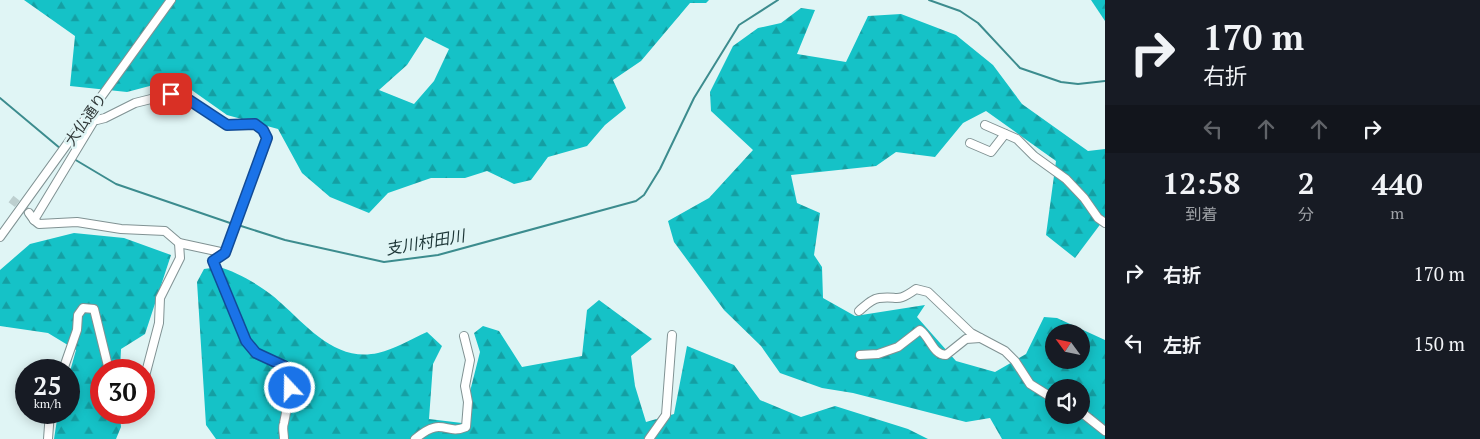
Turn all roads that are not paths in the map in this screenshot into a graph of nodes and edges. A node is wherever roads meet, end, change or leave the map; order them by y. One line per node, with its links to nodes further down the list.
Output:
1 (171, 0): 2 (street, 大仏通り)
2 (91, 118): 7 (street); 9 (street, 大仏通り); 11 (street)
3 (985, 125): 4 (street)
4 (1005, 134): 5 (street); 8 (street)
5 (970, 143)
6 (29, 213): 7 (street)
7 (34, 220): 10 (street)
8 (1105, 223)
9 (0, 237)
10 (178, 243): 11 (street); 19 (street)
11 (225, 253): 25 (street)
12 (859, 311): 15 (street)
13 (672, 335): 27 (street)
14 (464, 336): 26 (street)
15 (980, 338): 16 (street); 20 (street)
16 (860, 355)
17 (67, 359): 18 (street)
18 (105, 359)
19 (150, 359)
20 (1045, 393)
21 (1090, 419): 23 (street)
22 (49, 424): 24 (street)
23 (1105, 431)
24 (48, 439)
25 (284, 439)
26 (415, 439)
27 (649, 439)

